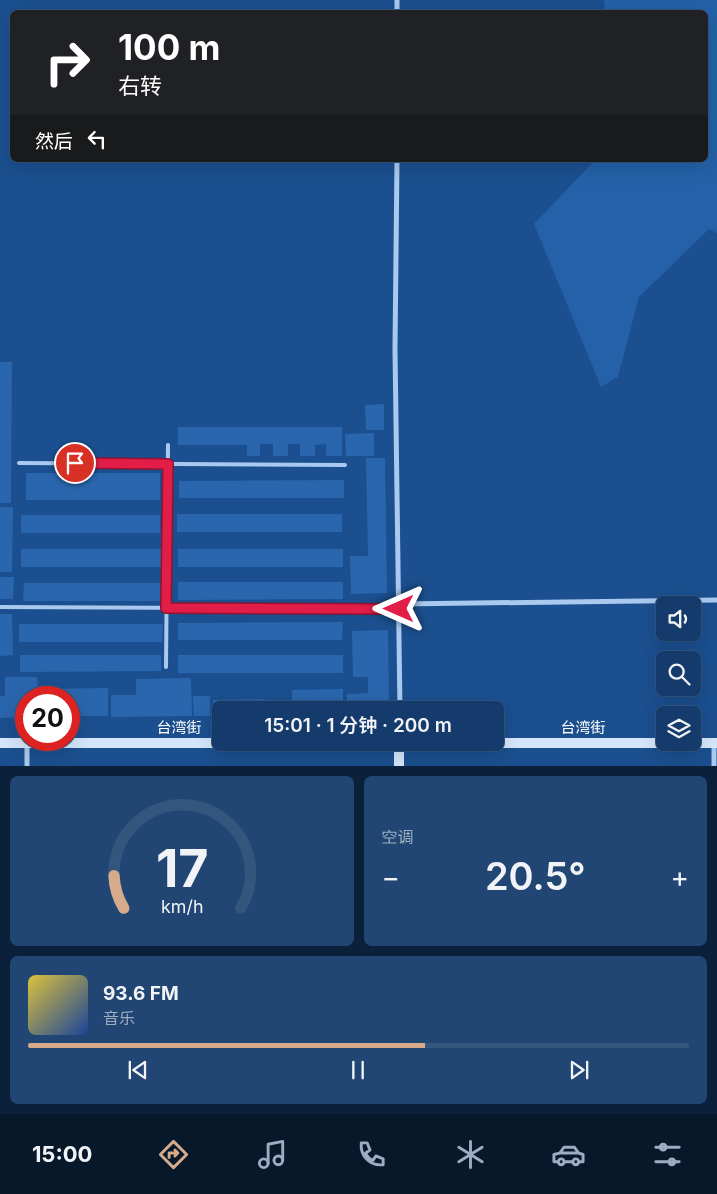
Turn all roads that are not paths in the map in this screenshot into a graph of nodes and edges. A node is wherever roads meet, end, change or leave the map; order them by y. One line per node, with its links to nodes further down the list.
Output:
1 (397, 162): 8 (street)
2 (168, 444): 4 (lane)
3 (19, 463): 4 (lane)
4 (168, 464): 5 (lane); 9 (lane)
5 (345, 465)
6 (717, 600): 8 (street)
7 (0, 606): 9 (lane)
8 (399, 607): 9 (lane); 11 (street)
9 (166, 608): 10 (lane)
10 (166, 667)
11 (400, 701)
12 (0, 743): 13 (main road, 台湾街)
13 (15, 743)
14 (80, 743): 15 (main road, 台湾街)
15 (212, 743)
16 (504, 743): 17 (main road, 台湾街)
17 (715, 743): 22 (street)
18 (26, 751): 20 (street)
19 (399, 751): 21 (main road)
20 (27, 766)
21 (399, 766)
22 (714, 766)

